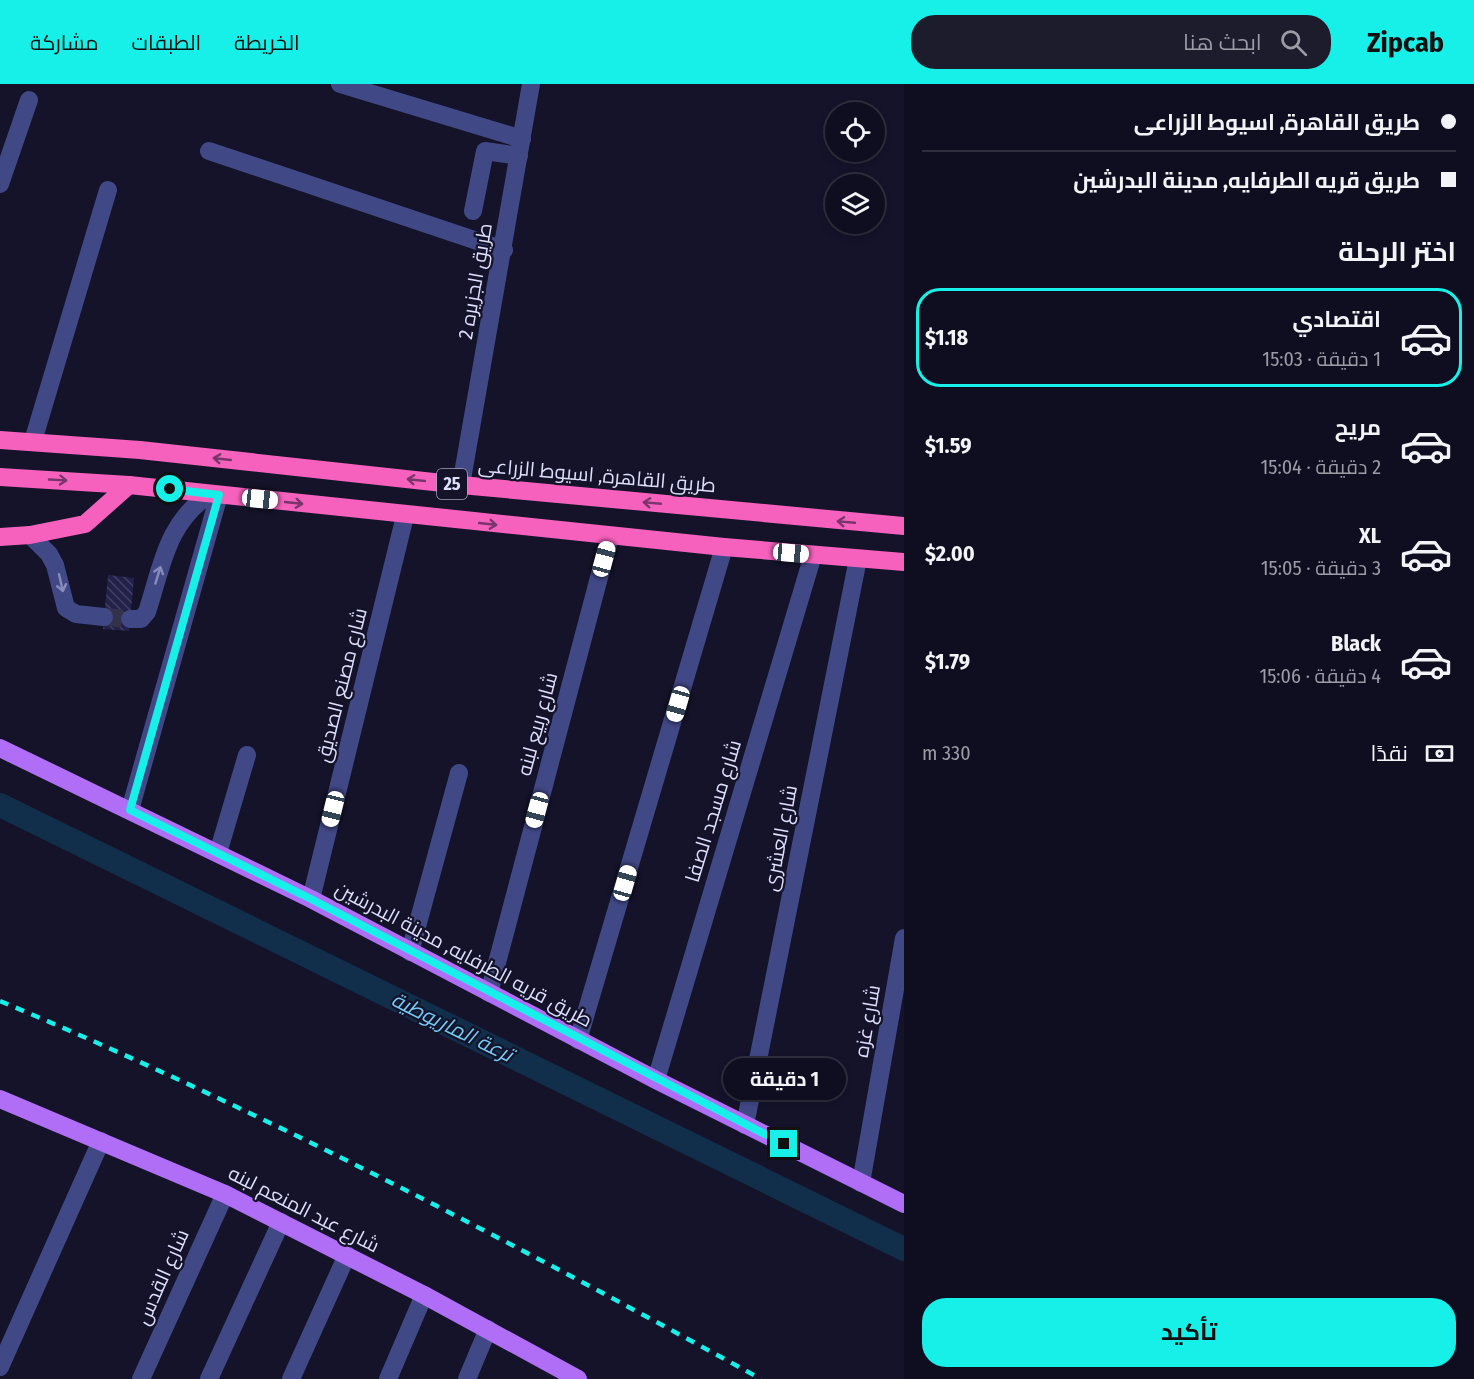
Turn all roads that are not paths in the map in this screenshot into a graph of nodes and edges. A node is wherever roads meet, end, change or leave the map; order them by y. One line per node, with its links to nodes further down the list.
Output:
1 (339, 84): 4 (street)
2 (531, 84): 4 (street, طريق الجزيره 2)
3 (29, 100): 6 (street)
4 (521, 147): 8 (street); 9 (street, طريق الجزيره 2)
5 (209, 152): 9 (street)
6 (0, 184)
7 (108, 190): 11 (street)
8 (473, 211)
9 (504, 250): 14 (street, طريق الجزيره 2)
10 (0, 440): 11 (highway, طريق القاهرة, اسيوط الزراعى / 25)
11 (33, 441): 14 (highway, طريق القاهرة, اسيوط الزراعى / 25, one-way to 11)
12 (0, 477): 13 (highway, 25, one-way to 13)
13 (129, 485): 15 (highway, 25); 18 (highway)
14 (461, 485): 17 (highway, طريق القاهرة, اسيوط الزراعى / 25, one-way to 14)
15 (214, 494): 16 (highway, 25, one-way to 16); 26 (street, one-way to 15); 30 (street)
16 (405, 516): 19 (highway, 25, one-way to 19); 32 (street, شارع مصنع الصديق)
17 (904, 526)
18 (30, 535): 20 (highway); 25 (street, one-way to 25)
19 (610, 536): 21 (highway, 25); 35 (street, شارع ربيع لبنه)
20 (0, 537)
21 (724, 547): 22 (highway, 25); 36 (street)
22 (813, 555): 23 (highway, 25); 37 (street, شارع مسجد الصفا)
23 (858, 559): 24 (highway, 25); 39 (street, شارع العشرى)
24 (904, 562)
25 (104, 617)
26 (130, 620)
27 (0, 748): 30 (main road, طريق قريه الطرفايه, مدينة البدرشين)
28 (247, 755): 31 (street)
29 (459, 773): 34 (street)
30 (130, 810): 31 (main road, طريق قريه الطرفايه, مدينة البدرشين)
31 (218, 853): 32 (main road, طريق قريه الطرفايه, مدينة البدرشين)
32 (311, 899): 34 (main road, طريق قريه الطرفايه, مدينة البدرشين)
33 (904, 938): 41 (street, شارع غزه)
34 (410, 952): 35 (main road, طريق قريه الطرفايه, مدينة البدرشين)
35 (489, 993): 36 (main road, طريق قريه الطرفايه, مدينة البدرشين)
36 (579, 1040): 37 (main road, طريق قريه الطرفايه, مدينة البدرشين)
37 (656, 1080): 39 (main road, طريق قريه الطرفايه, مدينة البدرشين)
38 (0, 1099): 40 (main road, شارع عبد المنعم لبنه)
39 (745, 1125): 41 (main road, طريق قريه الطرفايه, مدينة البدرشين)
40 (101, 1140): 42 (main road, شارع عبد المنعم لبنه); 48 (street)
41 (861, 1183): 43 (main road, طريق قريه الطرفايه, مدينة البدرشين)
42 (225, 1194): 44 (main road, شارع عبد المنعم لبنه); 50 (street, شارع القدس)
43 (904, 1204)
44 (281, 1221): 45 (main road, شارع عبد المنعم لبنه); 51 (street)
45 (347, 1255): 46 (main road, شارع عبد المنعم لبنه); 52 (street)
46 (424, 1295): 47 (main road, شارع عبد المنعم لبنه); 53 (street)
47 (488, 1329): 49 (main road, شارع عبد المنعم لبنه); 54 (street)
48 (0, 1366)
49 (569, 1377)
50 (141, 1379)
51 (209, 1379)
52 (291, 1379)
53 (388, 1379)
54 (467, 1379)

